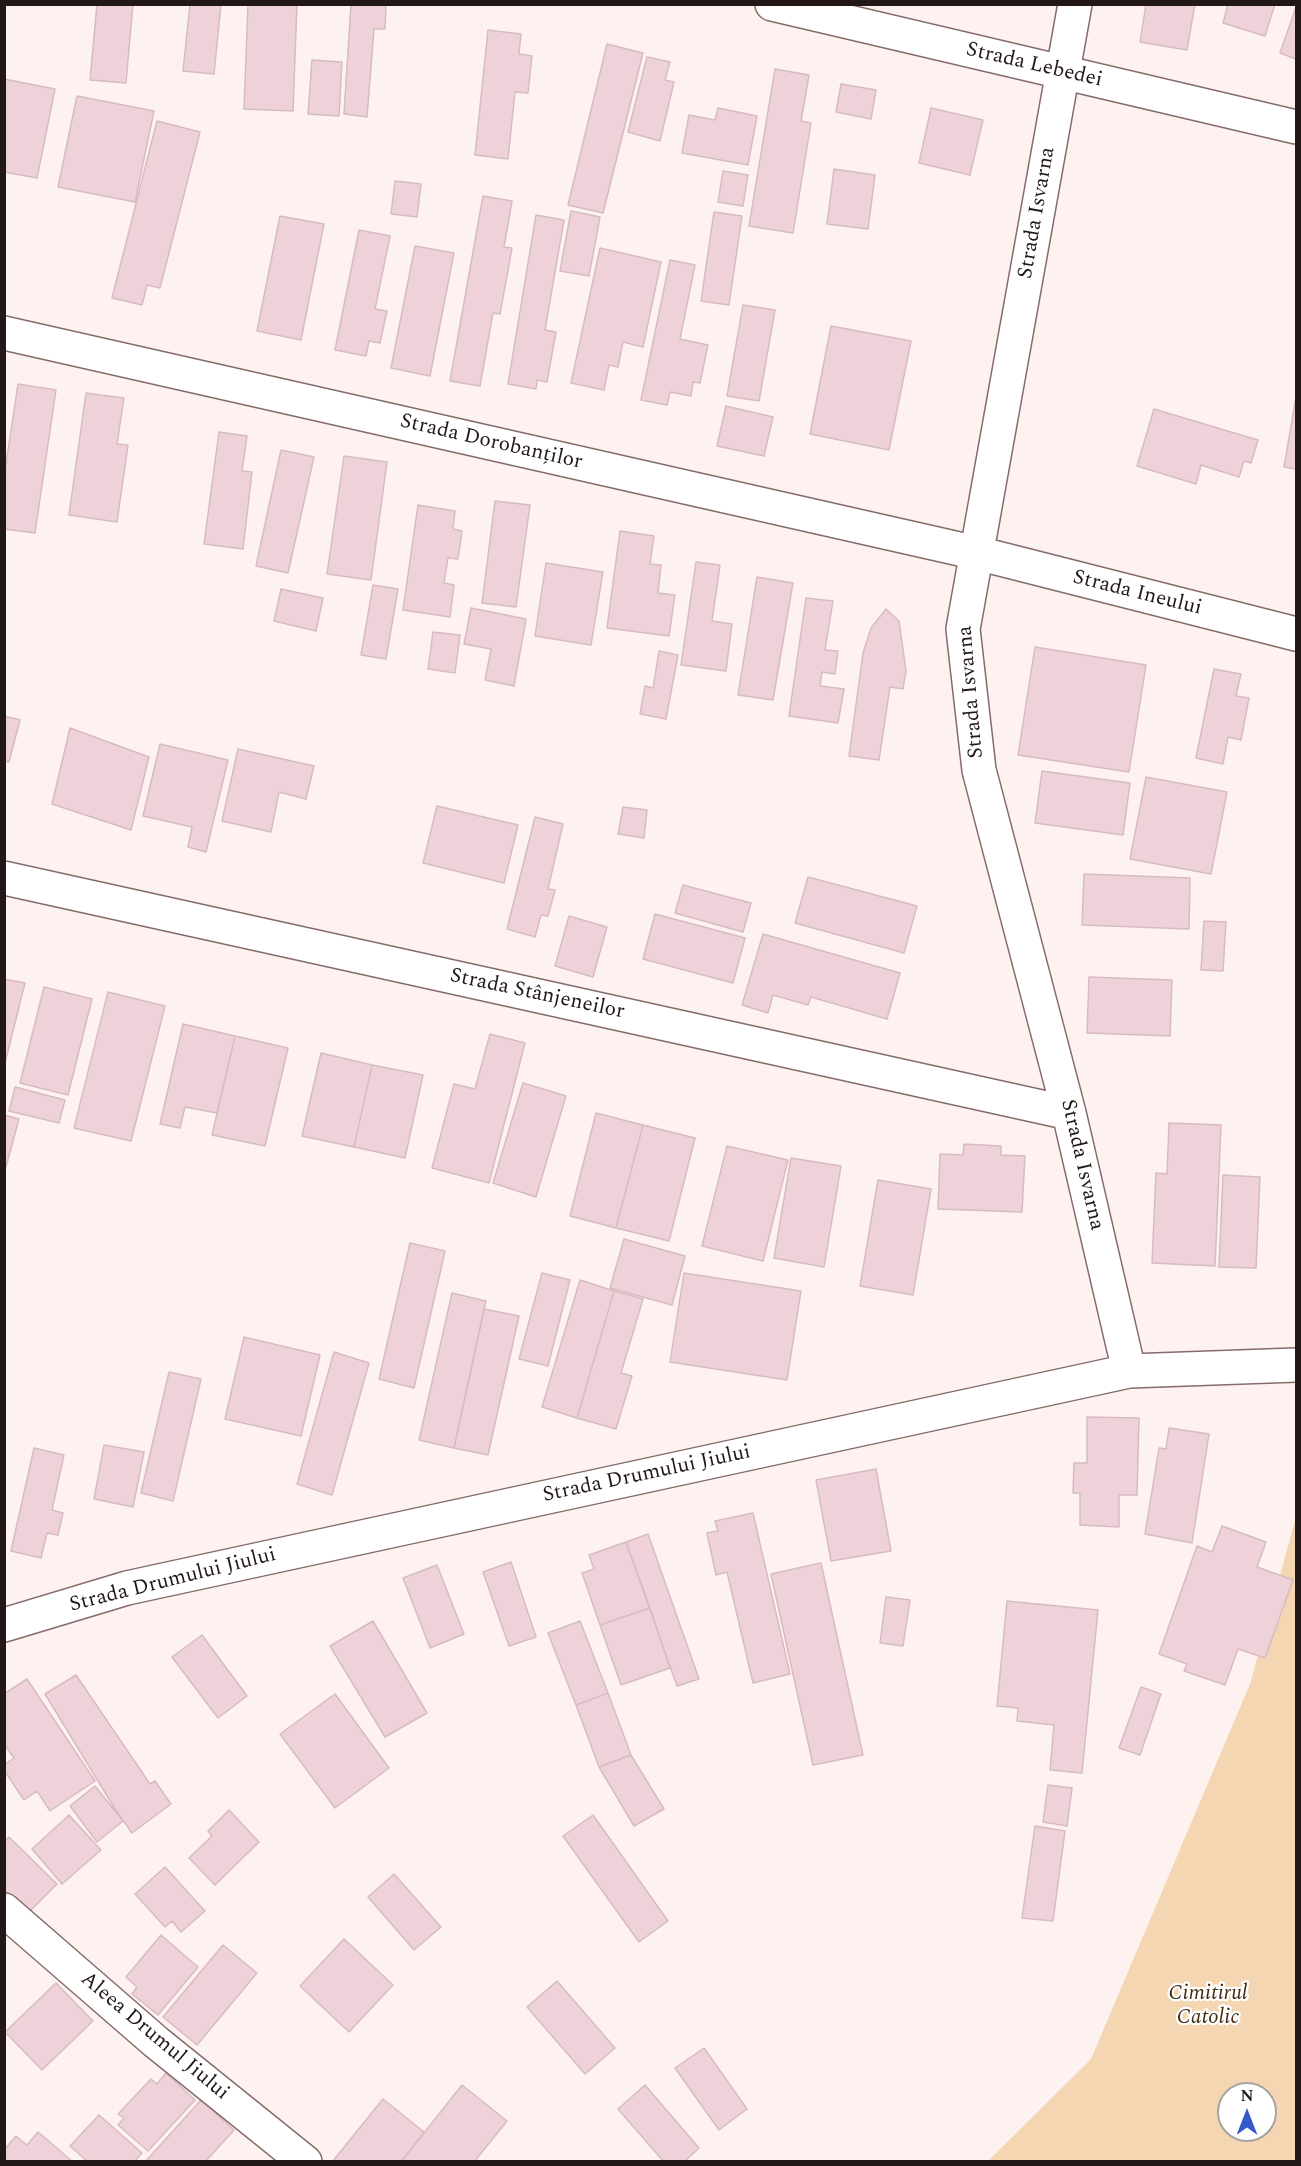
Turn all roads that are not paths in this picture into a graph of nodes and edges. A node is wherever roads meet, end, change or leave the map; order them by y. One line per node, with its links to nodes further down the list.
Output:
1 (772, 4): 3 (street, Strada Lebedei)
2 (1075, 4): 3 (street, Strada Isvarna)
3 (1063, 72): 4 (street, Strada Lebedei); 6 (street, Strada Isvarna)
4 (1296, 127)
5 (4, 333): 6 (street, Strada Dorobanților)
6 (977, 553): 7 (street, Strada Ineului); 9 (street, Strada Isvarna)
7 (1296, 634)
8 (4, 878): 9 (street, Strada Stânjeneilor)
9 (1070, 1113): 11 (street, Strada Isvarna)
10 (1296, 1365): 11 (street, Strada Drumului Jiului)
11 (1129, 1371): 12 (street, Strada Drumului Jiului)
12 (4, 1625)
13 (4, 1910): 14 (street, Aleea Drumul Jiului)
14 (305, 2162)

